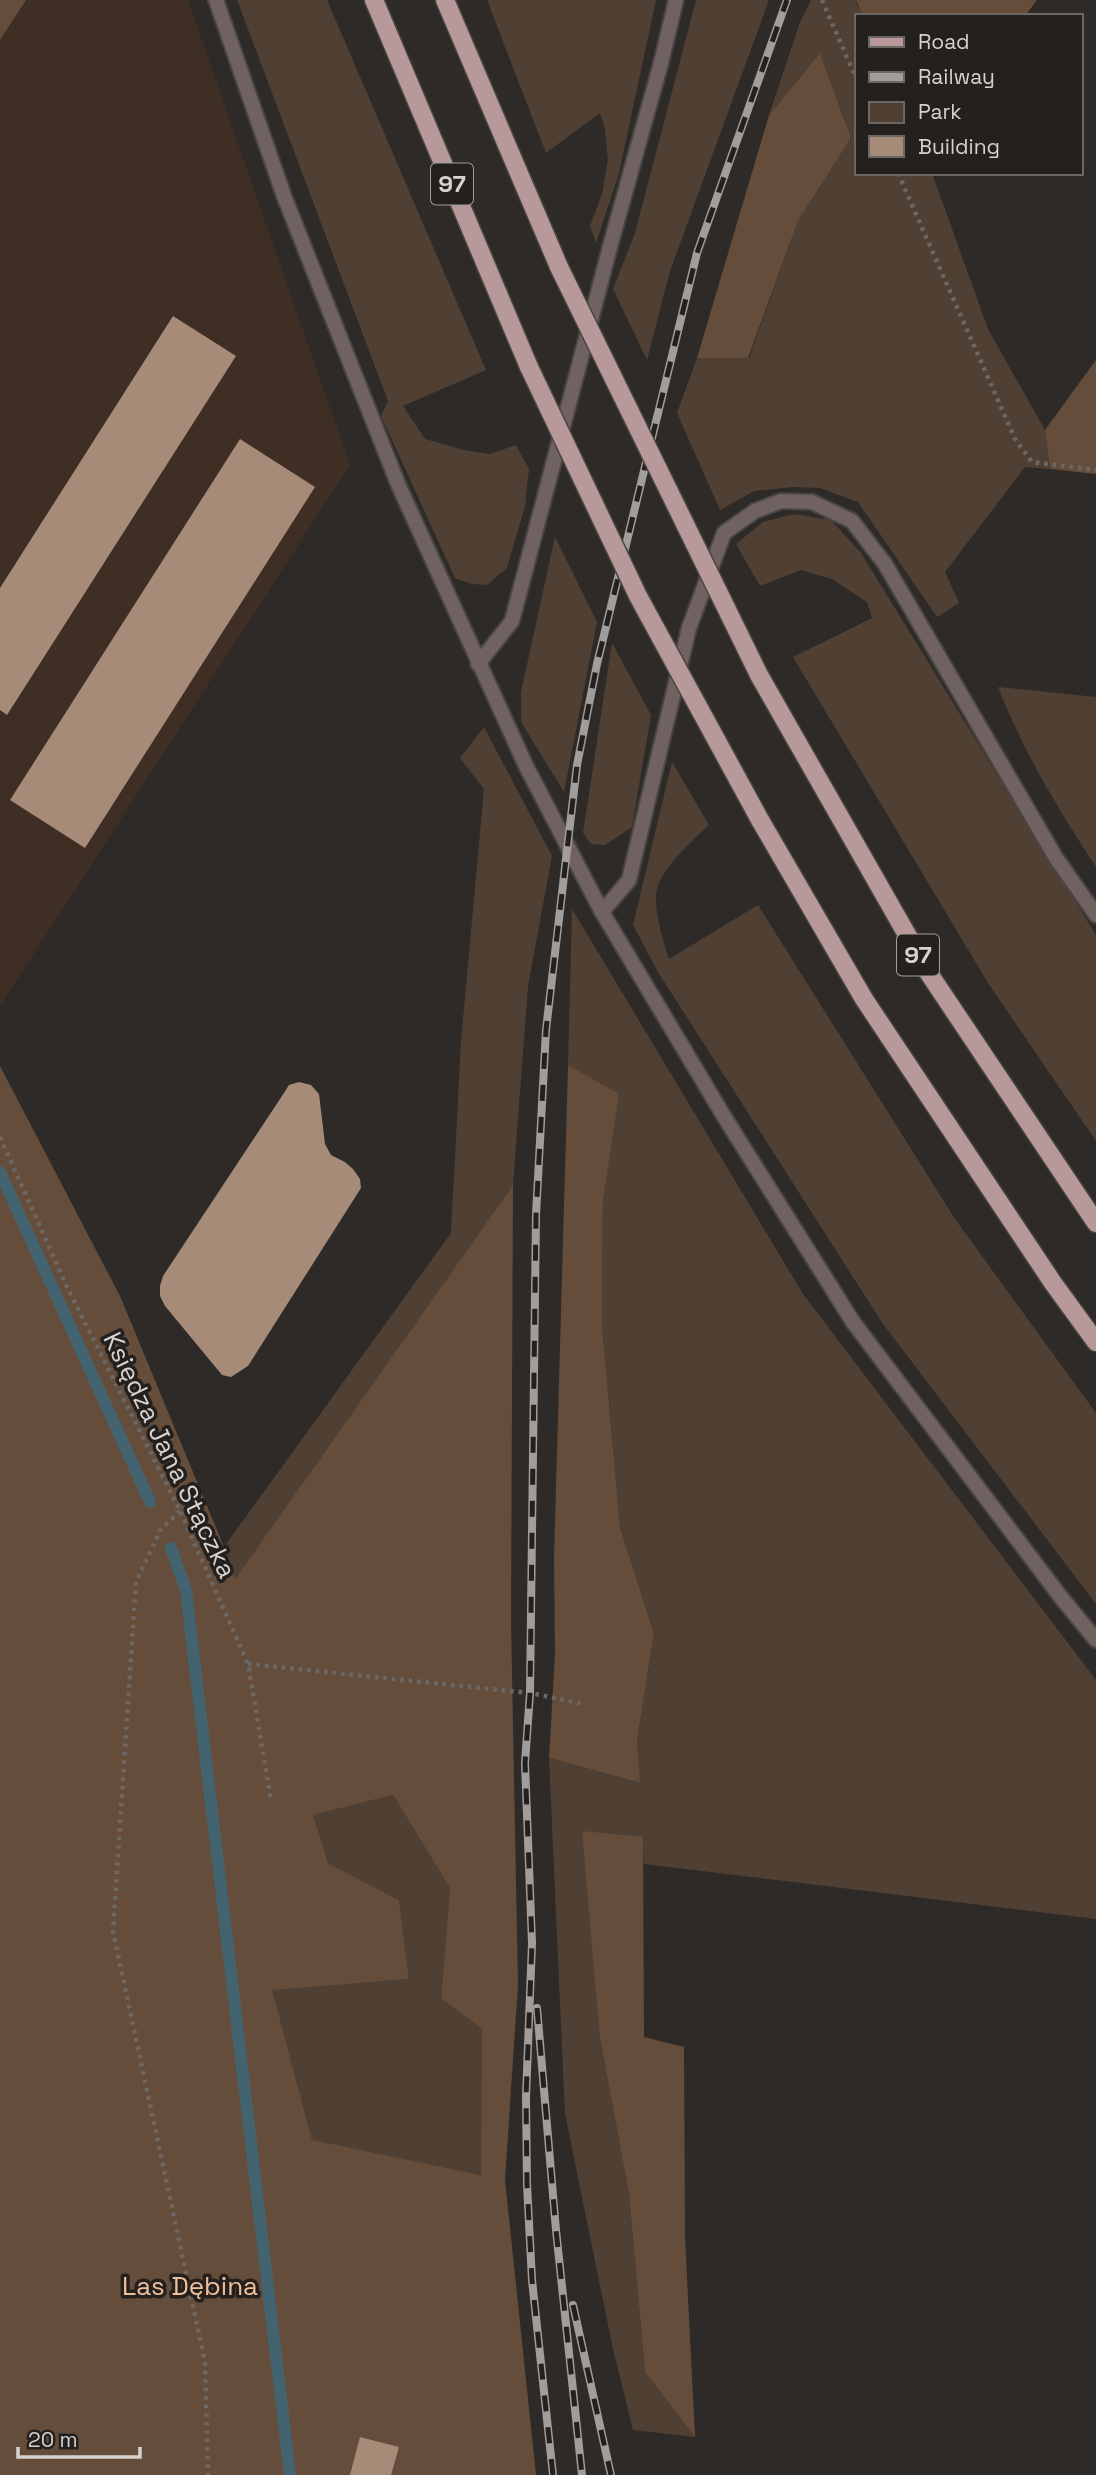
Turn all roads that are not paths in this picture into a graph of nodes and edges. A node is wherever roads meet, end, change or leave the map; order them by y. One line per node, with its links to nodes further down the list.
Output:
1 (216, 0): 5 (street)
2 (374, 0): 9 (main road, 97, bridge)
3 (445, 0): 8 (main road, 97, bridge)
4 (676, 0): 5 (street)
5 (478, 664): 6 (street)
6 (602, 912): 7 (street); 10 (street)
7 (1096, 915)
8 (1096, 1223)
9 (1096, 1342)
10 (1096, 1640)

